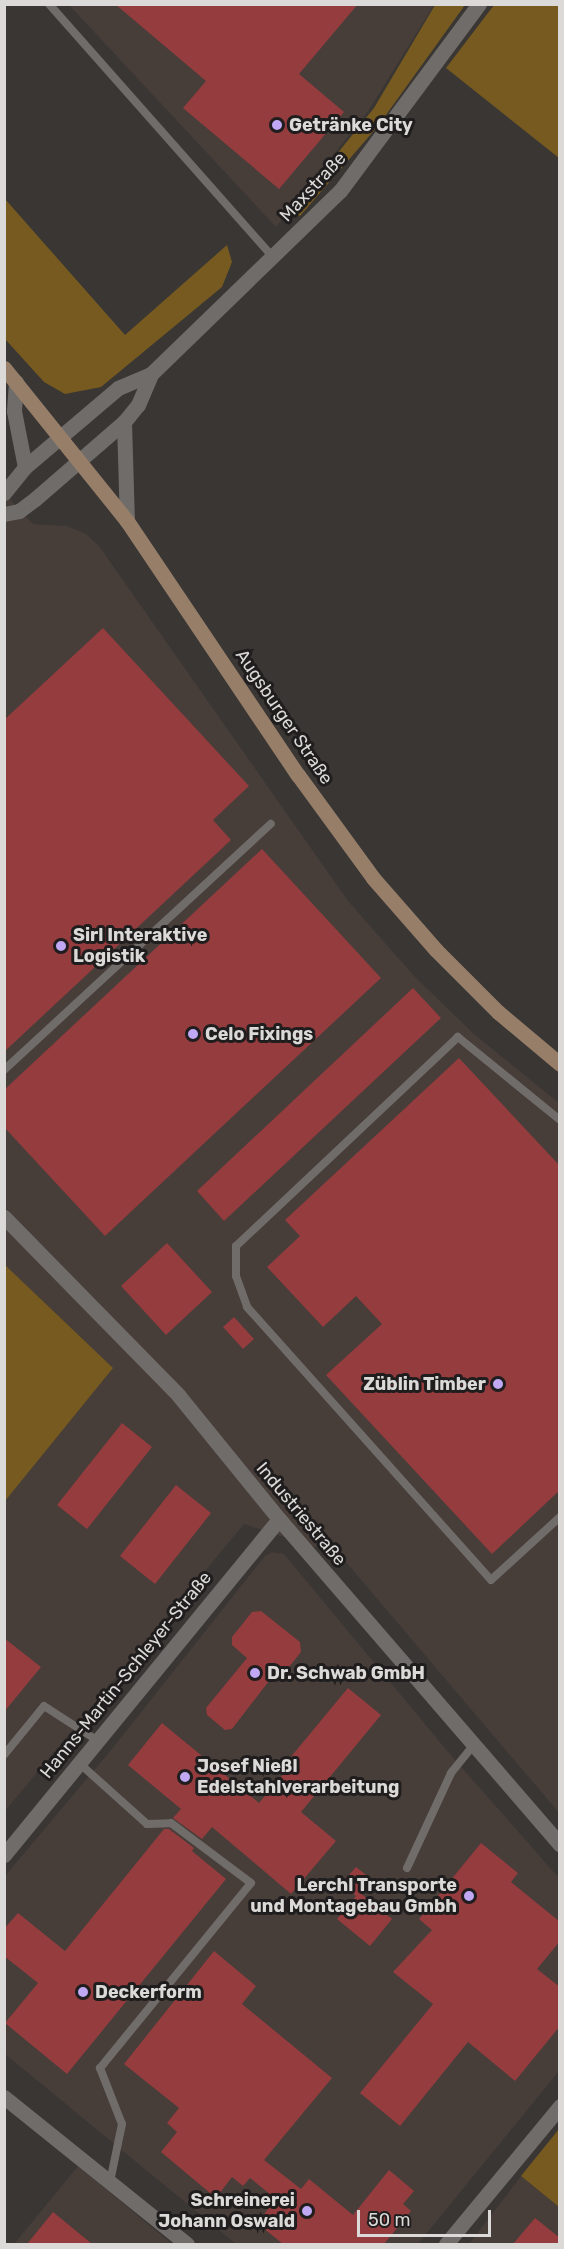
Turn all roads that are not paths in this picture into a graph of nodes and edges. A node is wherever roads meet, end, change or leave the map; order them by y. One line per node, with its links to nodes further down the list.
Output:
1 (49, 4): 3 (lane)
2 (479, 4): 3 (street, Maxstraße)
3 (273, 257): 5 (street, Maxstraße)
4 (4, 368): 6 (main road, Augsburger Straße)
5 (151, 374): 7 (street, Maxstraße); 8 (street, Maxstraße)
6 (16, 382): 8 (main road, Augsburger Straße); 10 (street)
7 (124, 422): 9 (street, Maxstraße); 13 (street)
8 (61, 436): 9 (main road, Augsburger Straße); 10 (street, Maxstraße)
9 (80, 459): 12 (street, Maxstraße); 13 (main road, Augsburger Straße)
10 (25, 467): 11 (street, Maxstraße)
11 (4, 493)
12 (4, 514)
13 (127, 521): 15 (main road, Augsburger Straße)
14 (271, 824): 16 (lane)
15 (560, 1064)
16 (4, 1070)
17 (560, 1120): 19 (lane)
18 (4, 1217): 20 (street, Industriestraße)
19 (560, 1517)
20 (279, 1519): 21 (street, Hanns-Martin-Schleyer-Straße); 22 (street, Industriestraße)
21 (98, 1741): 23 (lane); 24 (street, Hanns-Martin-Schleyer-Straße)
22 (473, 1746): 25 (street, Industriestraße); 27 (lane)
23 (4, 1755)
24 (80, 1763): 26 (street, Hanns-Martin-Schleyer-Straße); 30 (lane)
25 (560, 1845)
26 (4, 1855)
27 (407, 1868)
28 (4, 2097): 30 (street)
29 (560, 2106): 32 (street)
30 (110, 2182): 31 (street)
31 (187, 2244)
32 (446, 2244)

